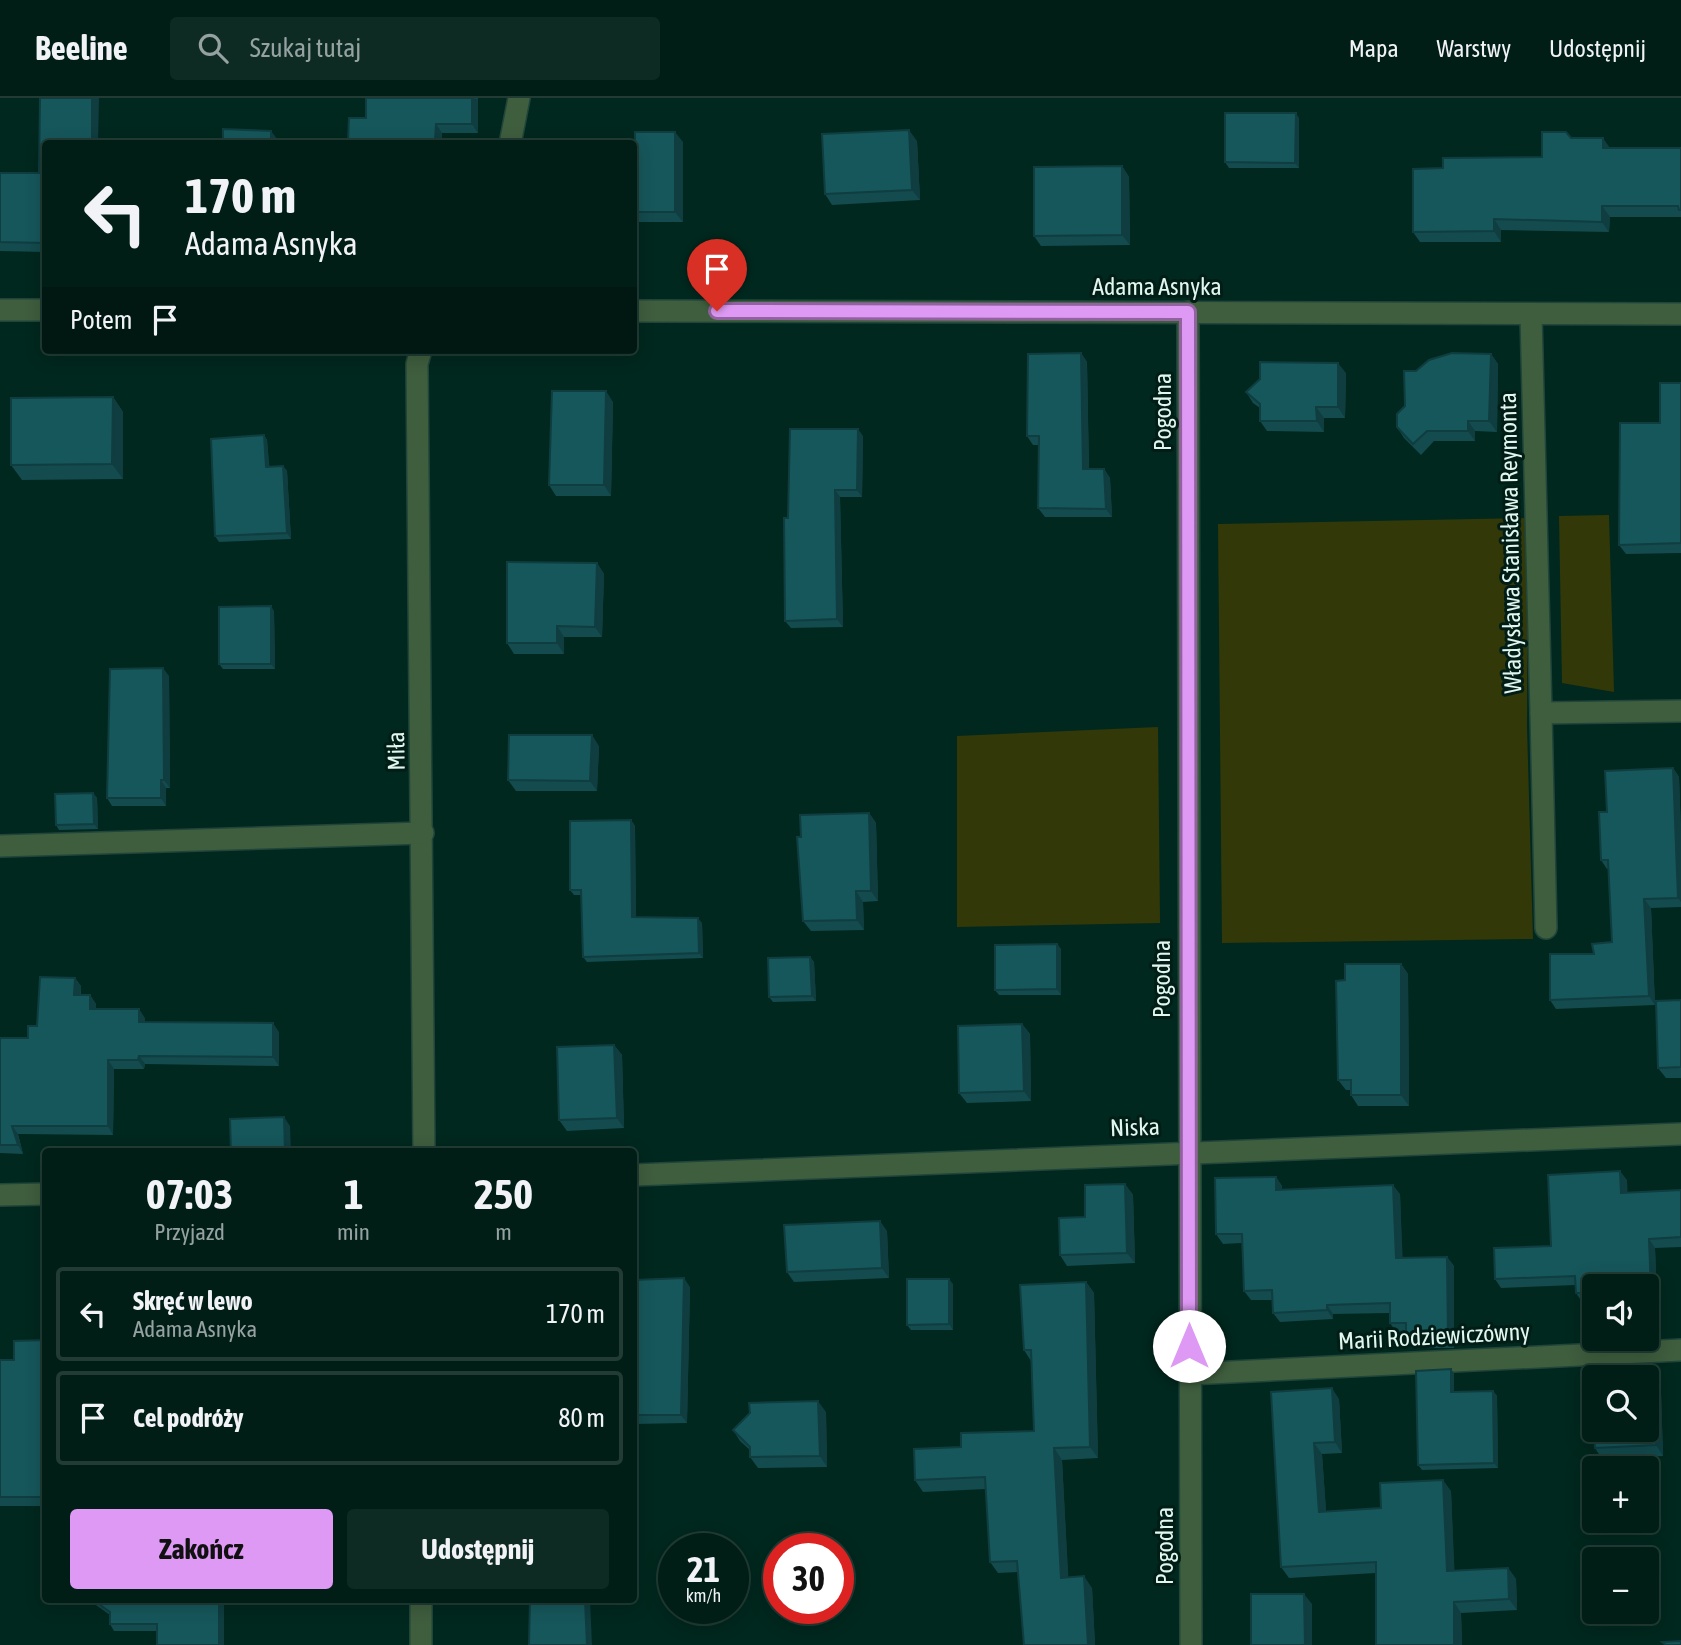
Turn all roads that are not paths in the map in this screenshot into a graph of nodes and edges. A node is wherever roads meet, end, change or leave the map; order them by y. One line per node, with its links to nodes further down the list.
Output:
1 (519, 98): 2 (street)
2 (511, 140)
3 (0, 310): 4 (street)
4 (42, 310)
5 (637, 311): 6 (street, Adama Asnyka)
6 (1188, 312): 8 (street, Adama Asnyka); 17 (street, Pogodna)
7 (1681, 314): 8 (street, Adama Asnyka)
8 (1531, 315): 11 (street, Władysława Stanisława Reymonta)
9 (420, 354): 12 (street, Miła)
10 (1681, 710): 11 (street, Władysława Stanisława Reymonta)
11 (1541, 713): 14 (street)
12 (423, 833): 13 (street); 16 (street, Miła)
13 (0, 846)
14 (1546, 928)
15 (1681, 1134): 17 (street, Niska)
16 (424, 1148)
17 (1187, 1152): 18 (street, Niska); 22 (street, Pogodna)
18 (637, 1175)
19 (42, 1194): 20 (street)
20 (0, 1195)
21 (1681, 1350): 22 (street, Marii Rodziewiczówny)
22 (1189, 1374): 25 (street, Pogodna)
23 (421, 1603): 24 (street)
24 (421, 1645)
25 (1191, 1645)

